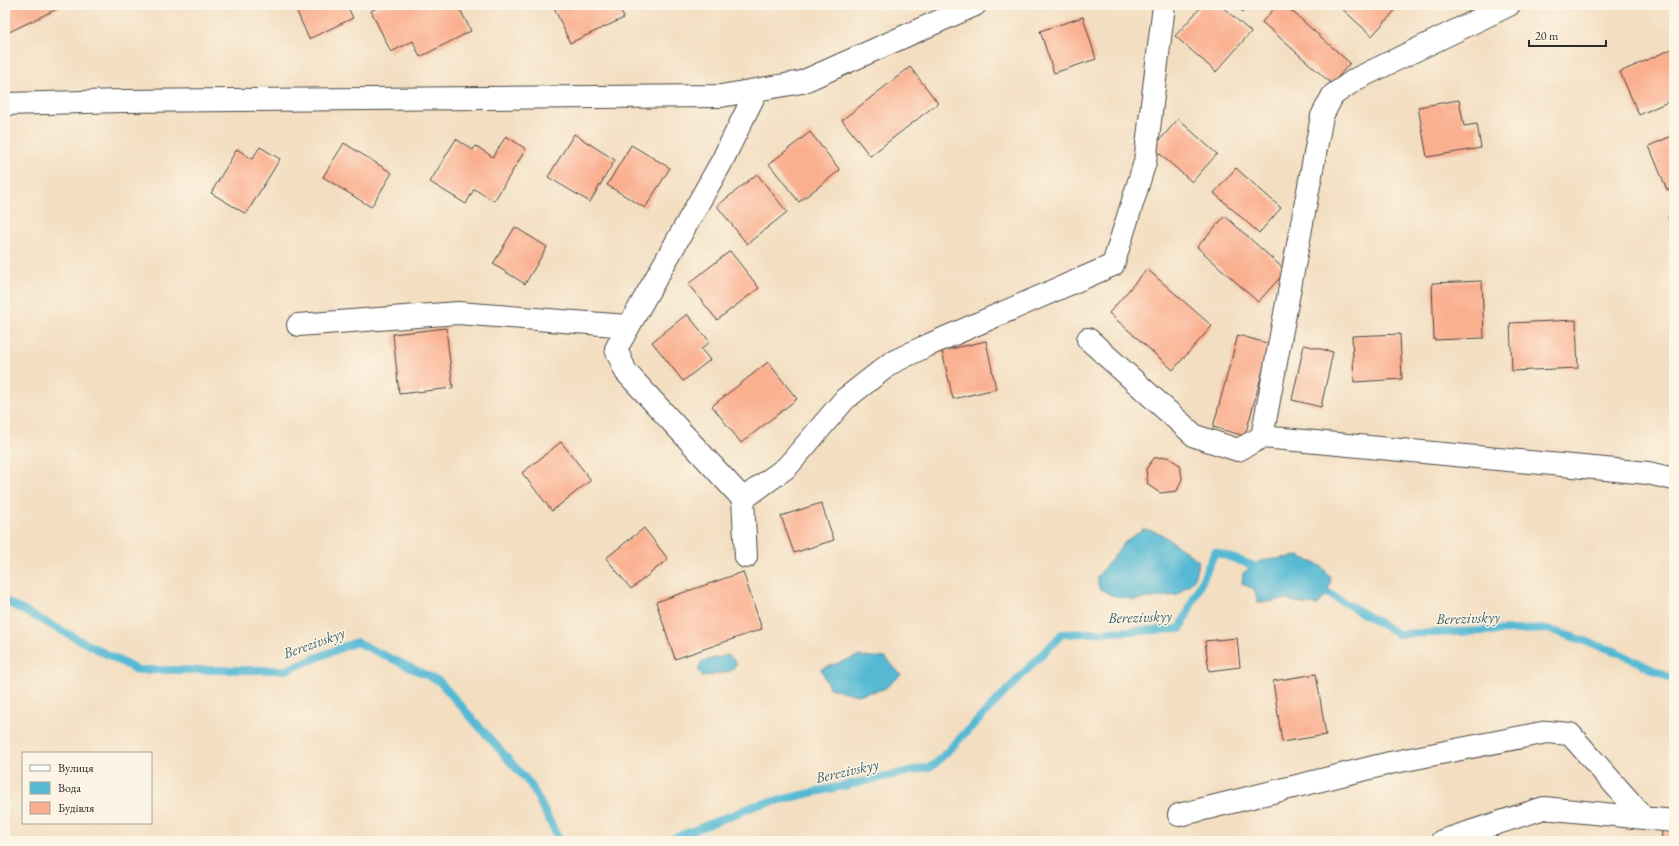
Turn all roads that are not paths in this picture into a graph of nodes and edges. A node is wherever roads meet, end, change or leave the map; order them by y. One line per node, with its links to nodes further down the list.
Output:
1 (975, 5): 4 (street)
2 (1164, 5): 11 (street)
3 (1509, 5): 9 (street)
4 (757, 90): 5 (street); 7 (street)
5 (5, 104)
6 (298, 325): 7 (street)
7 (628, 326): 11 (street)
8 (1088, 339): 9 (street)
9 (1262, 437): 10 (street)
10 (1674, 479)
11 (743, 499): 12 (street)
12 (746, 557)
13 (1179, 815): 14 (street)
14 (1644, 818): 15 (street); 16 (street)
15 (1674, 821)
16 (1442, 841)

